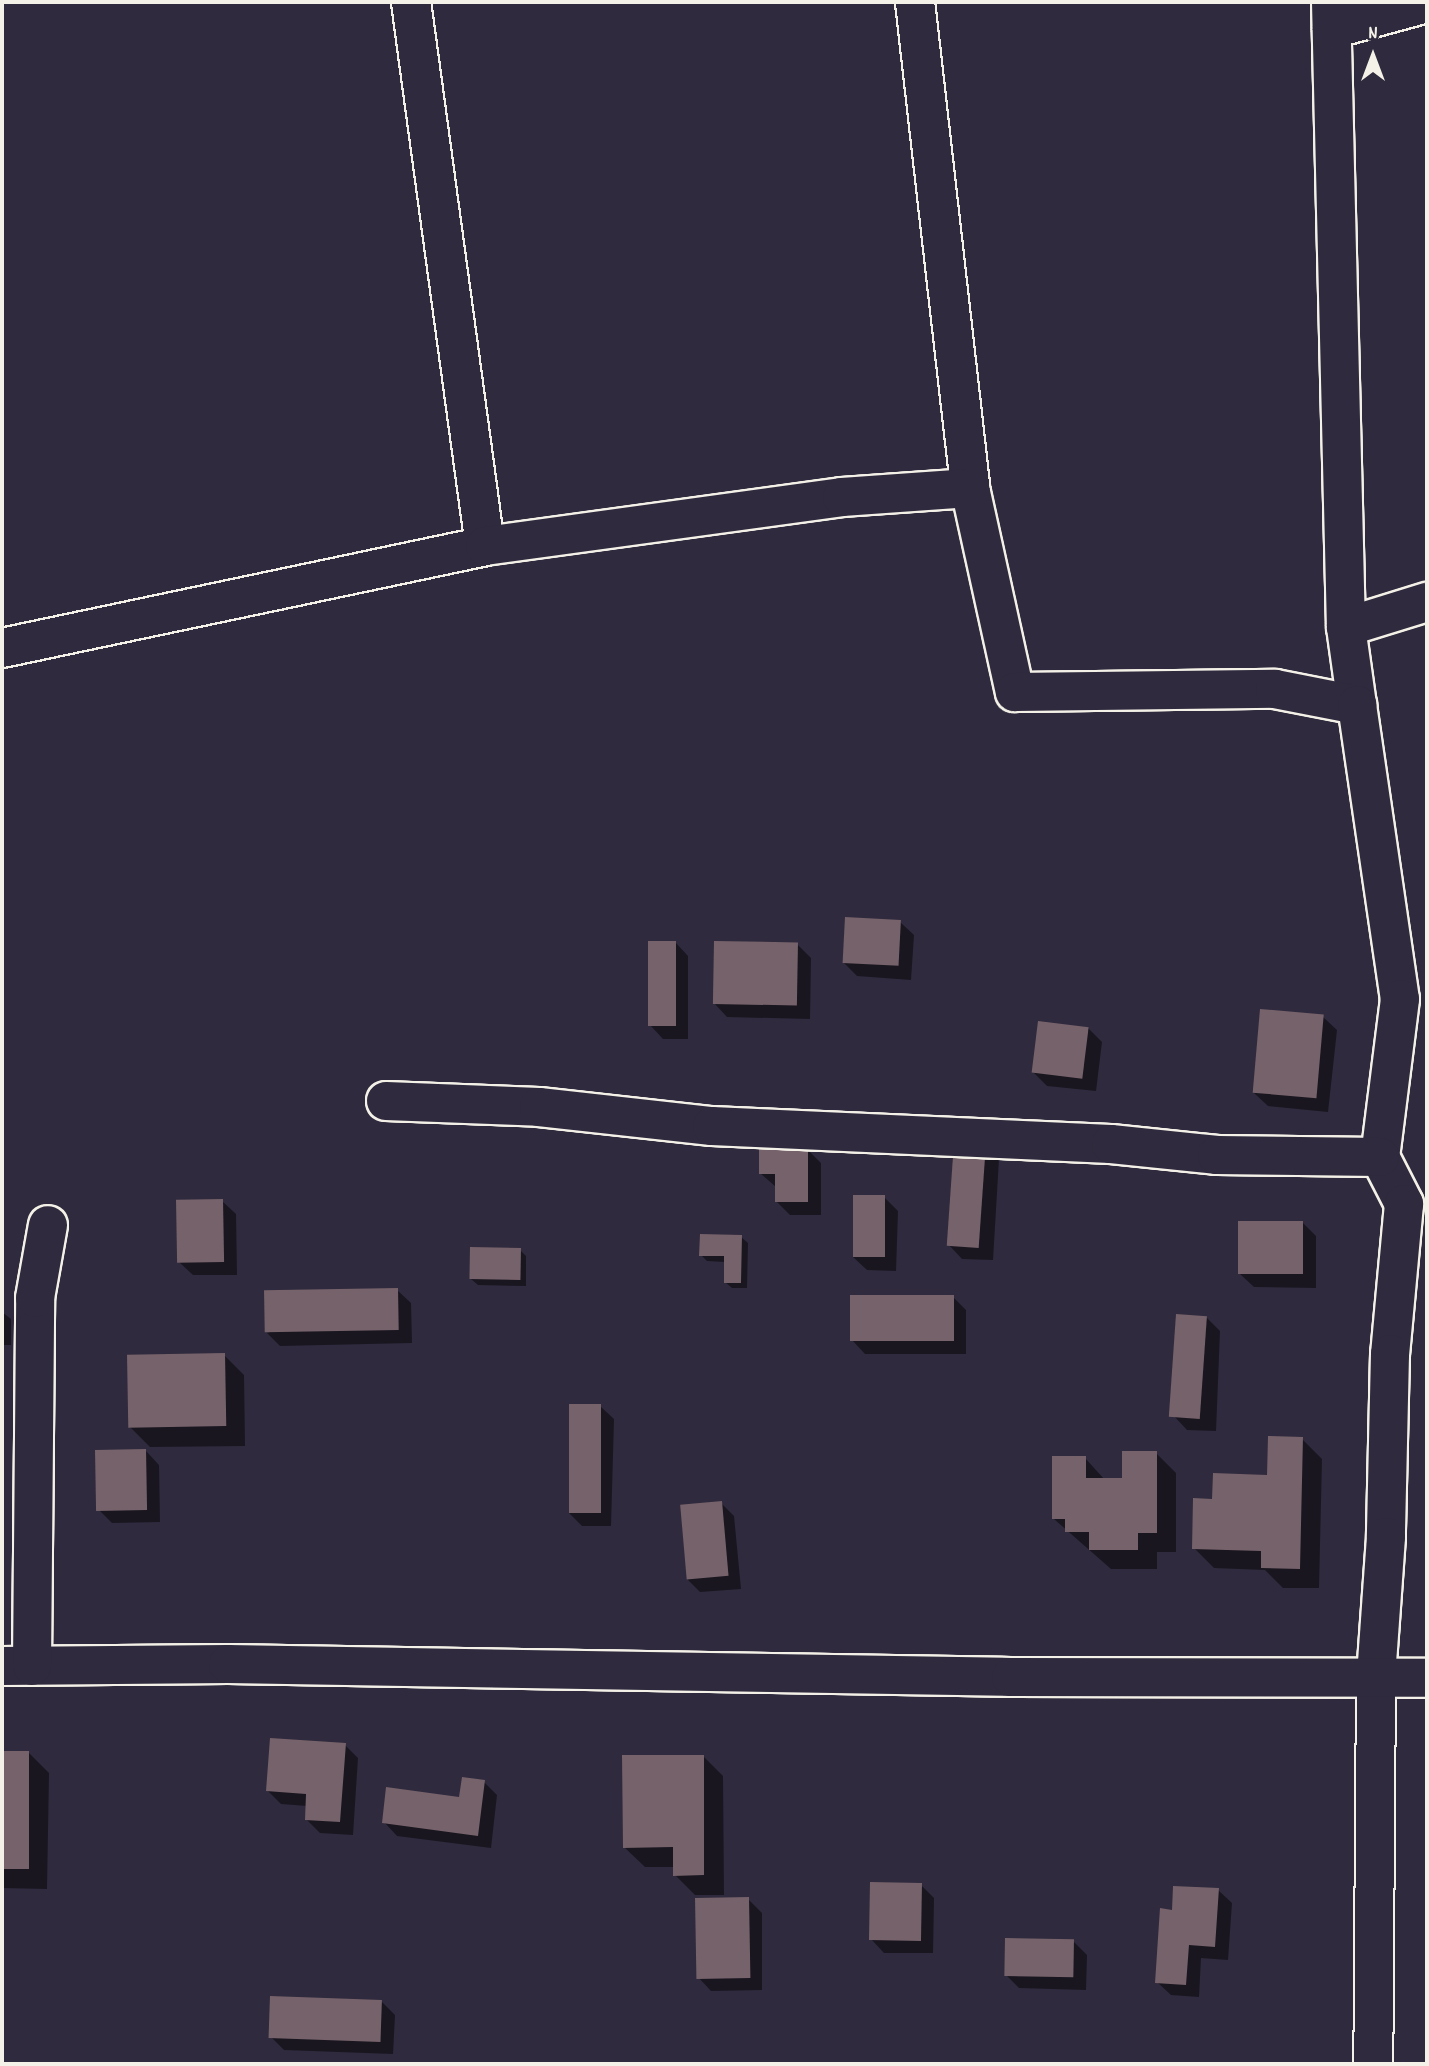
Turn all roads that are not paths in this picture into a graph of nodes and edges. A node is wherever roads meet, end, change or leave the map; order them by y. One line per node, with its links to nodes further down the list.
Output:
1 (411, 2): 6 (street)
2 (915, 2): 5 (street)
3 (1427, 3): 4 (street)
4 (1332, 16): 8 (street)
5 (970, 488): 6 (street); 10 (street)
6 (485, 546): 9 (street)
7 (1427, 602): 8 (street)
8 (1346, 627): 10 (street)
9 (2, 648)
10 (1357, 705): 12 (street)
11 (386, 1101): 12 (street)
12 (1380, 1157): 15 (street)
13 (48, 1225): 14 (street)
14 (17, 1666): 15 (street)
15 (1376, 1676): 16 (street); 17 (street)
16 (1427, 1678)
17 (1373, 2064)

